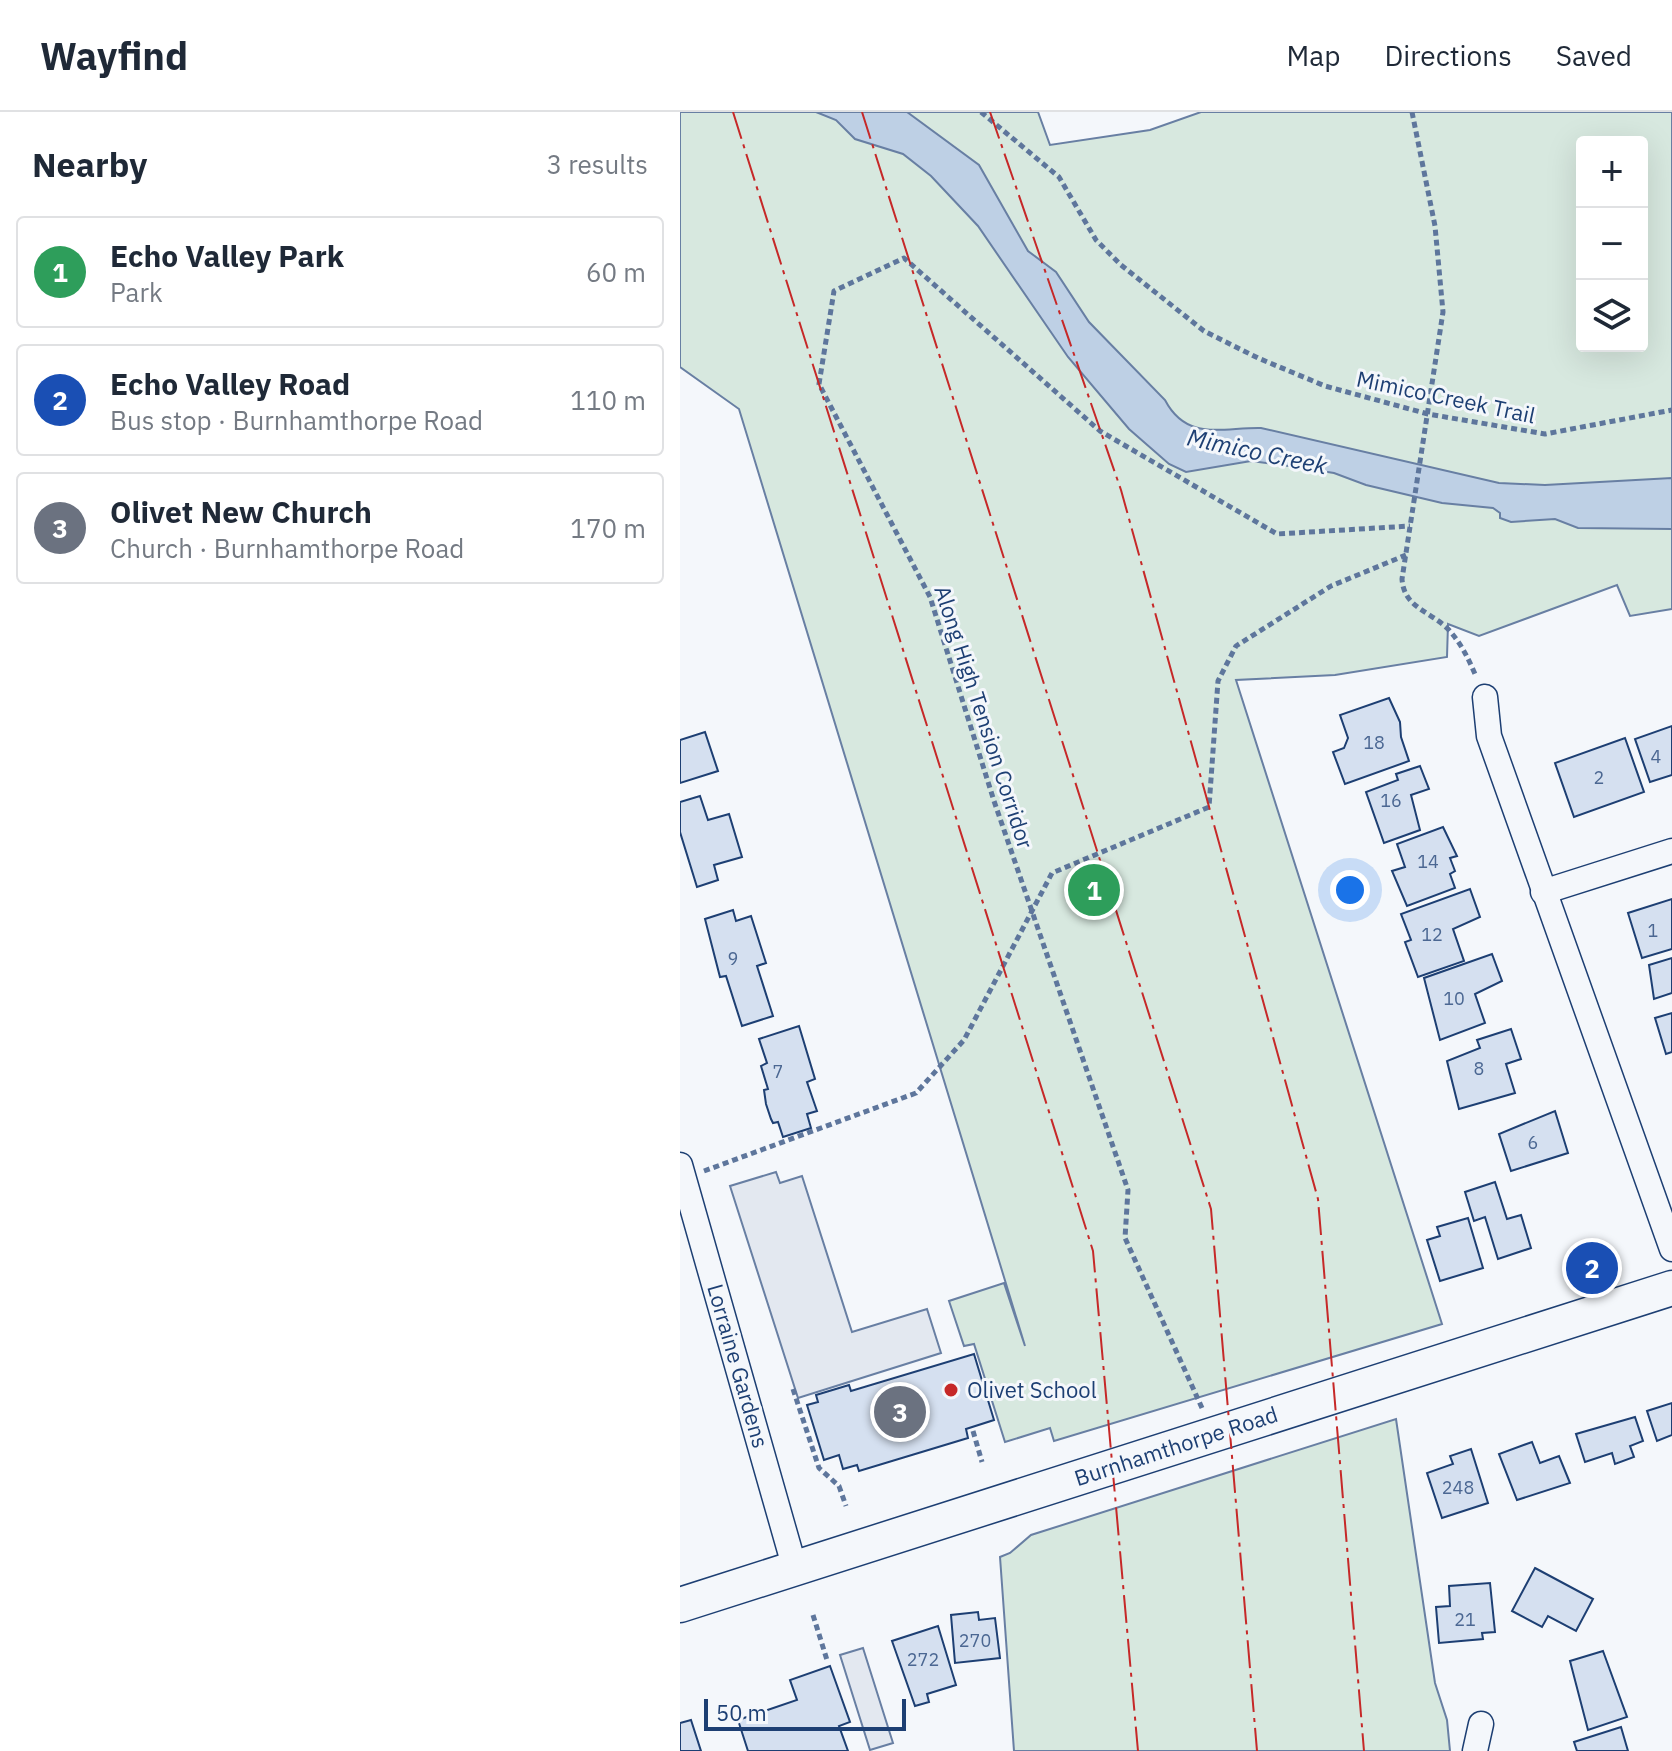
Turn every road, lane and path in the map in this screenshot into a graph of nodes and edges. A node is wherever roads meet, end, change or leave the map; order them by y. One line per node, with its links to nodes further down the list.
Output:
1 (981, 112): 4 (path, Mimico Creek Trail)
2 (1412, 112): 4 (path)
3 (1672, 410): 4 (path, Mimico Creek Trail)
4 (1428, 414): 5 (path)
5 (1410, 526): 6 (path); 10 (path, Along High Tension Corridor)
6 (1406, 555): 7 (path); 10 (path)
7 (1485, 697): 9 (street)
8 (1672, 851): 9 (street)
9 (1543, 892): 12 (street)
10 (1032, 911): 11 (path); 16 (path, Along High Tension Corridor)
11 (682, 1172): 19 (street, Lorraine Gardens)
12 (1672, 1249)
13 (1672, 1288): 16 (main road, Burnhamthorpe Road)
14 (793, 1389): 18 (path)
15 (973, 1431): 17 (path)
16 (1214, 1433): 19 (main road, Burnhamthorpe Road)
17 (982, 1462)
18 (846, 1506)
19 (795, 1569): 20 (main road, Burnhamthorpe Road)
20 (680, 1605)
21 (813, 1615): 22 (path)
22 (827, 1660)
23 (1481, 1724): 24 (street)
24 (1475, 1751)

